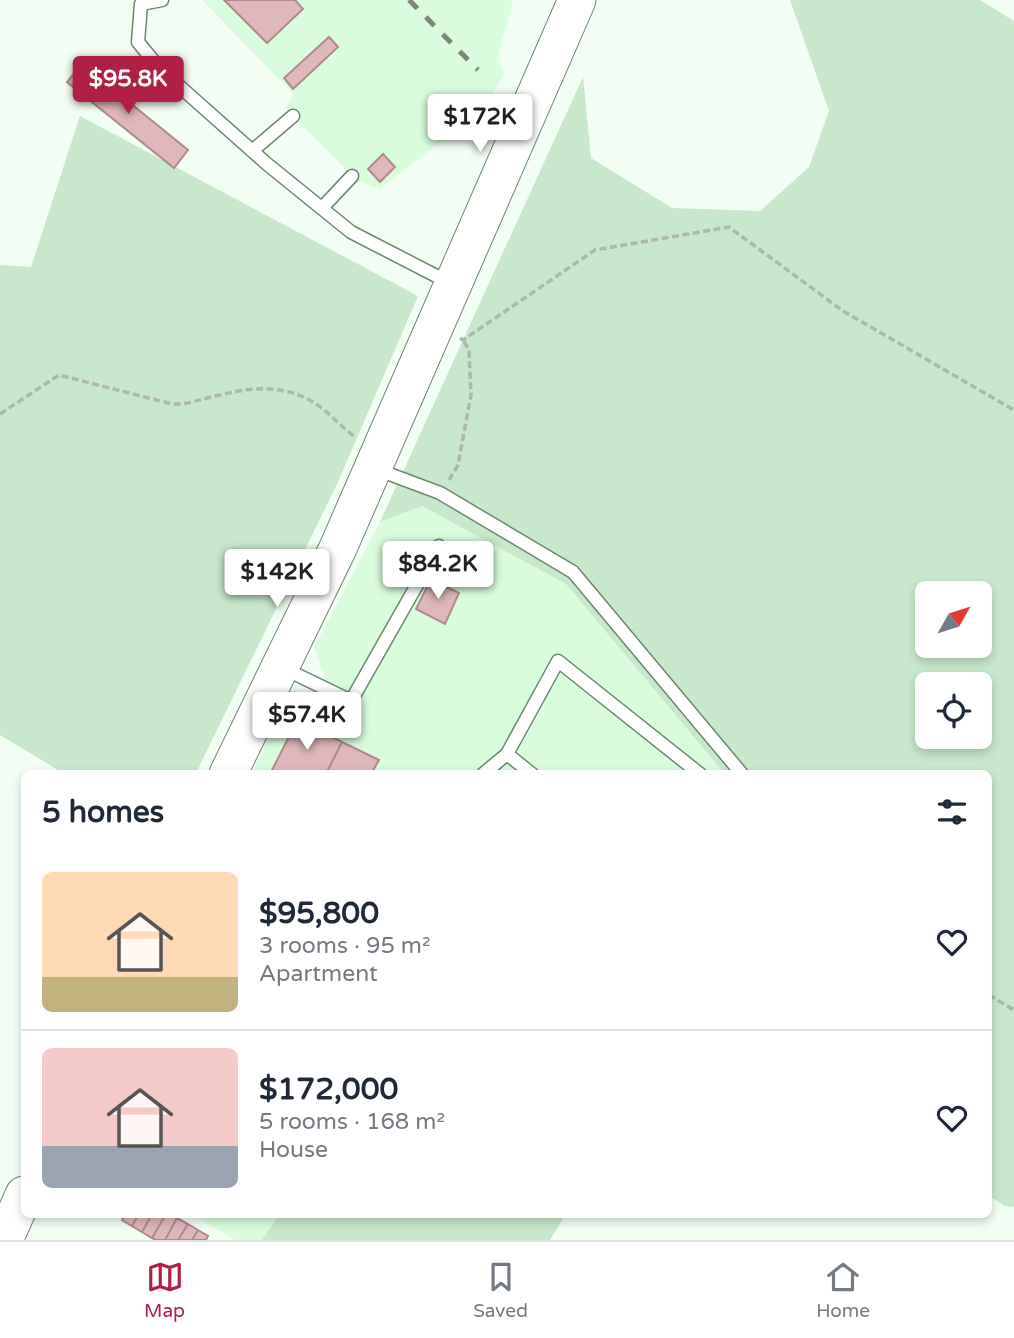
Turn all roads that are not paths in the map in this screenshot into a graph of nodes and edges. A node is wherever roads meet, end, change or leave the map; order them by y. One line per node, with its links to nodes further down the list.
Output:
1 (162, 0): 3 (lane)
2 (577, 0): 8 (street)
3 (142, 2): 5 (lane)
4 (293, 116): 5 (lane)
5 (252, 151): 7 (lane)
6 (352, 176): 7 (lane)
7 (322, 208): 8 (lane)
8 (454, 285): 9 (street)
9 (378, 460): 11 (street); 17 (lane)
10 (439, 546): 11 (lane)
11 (281, 667): 13 (street)
12 (507, 754): 14 (lane); 15 (lane); 16 (lane)
13 (230, 770)
14 (489, 770)
15 (527, 770)
16 (696, 770)
17 (739, 770)
18 (21, 1202): 19 (street)
19 (4, 1240)

